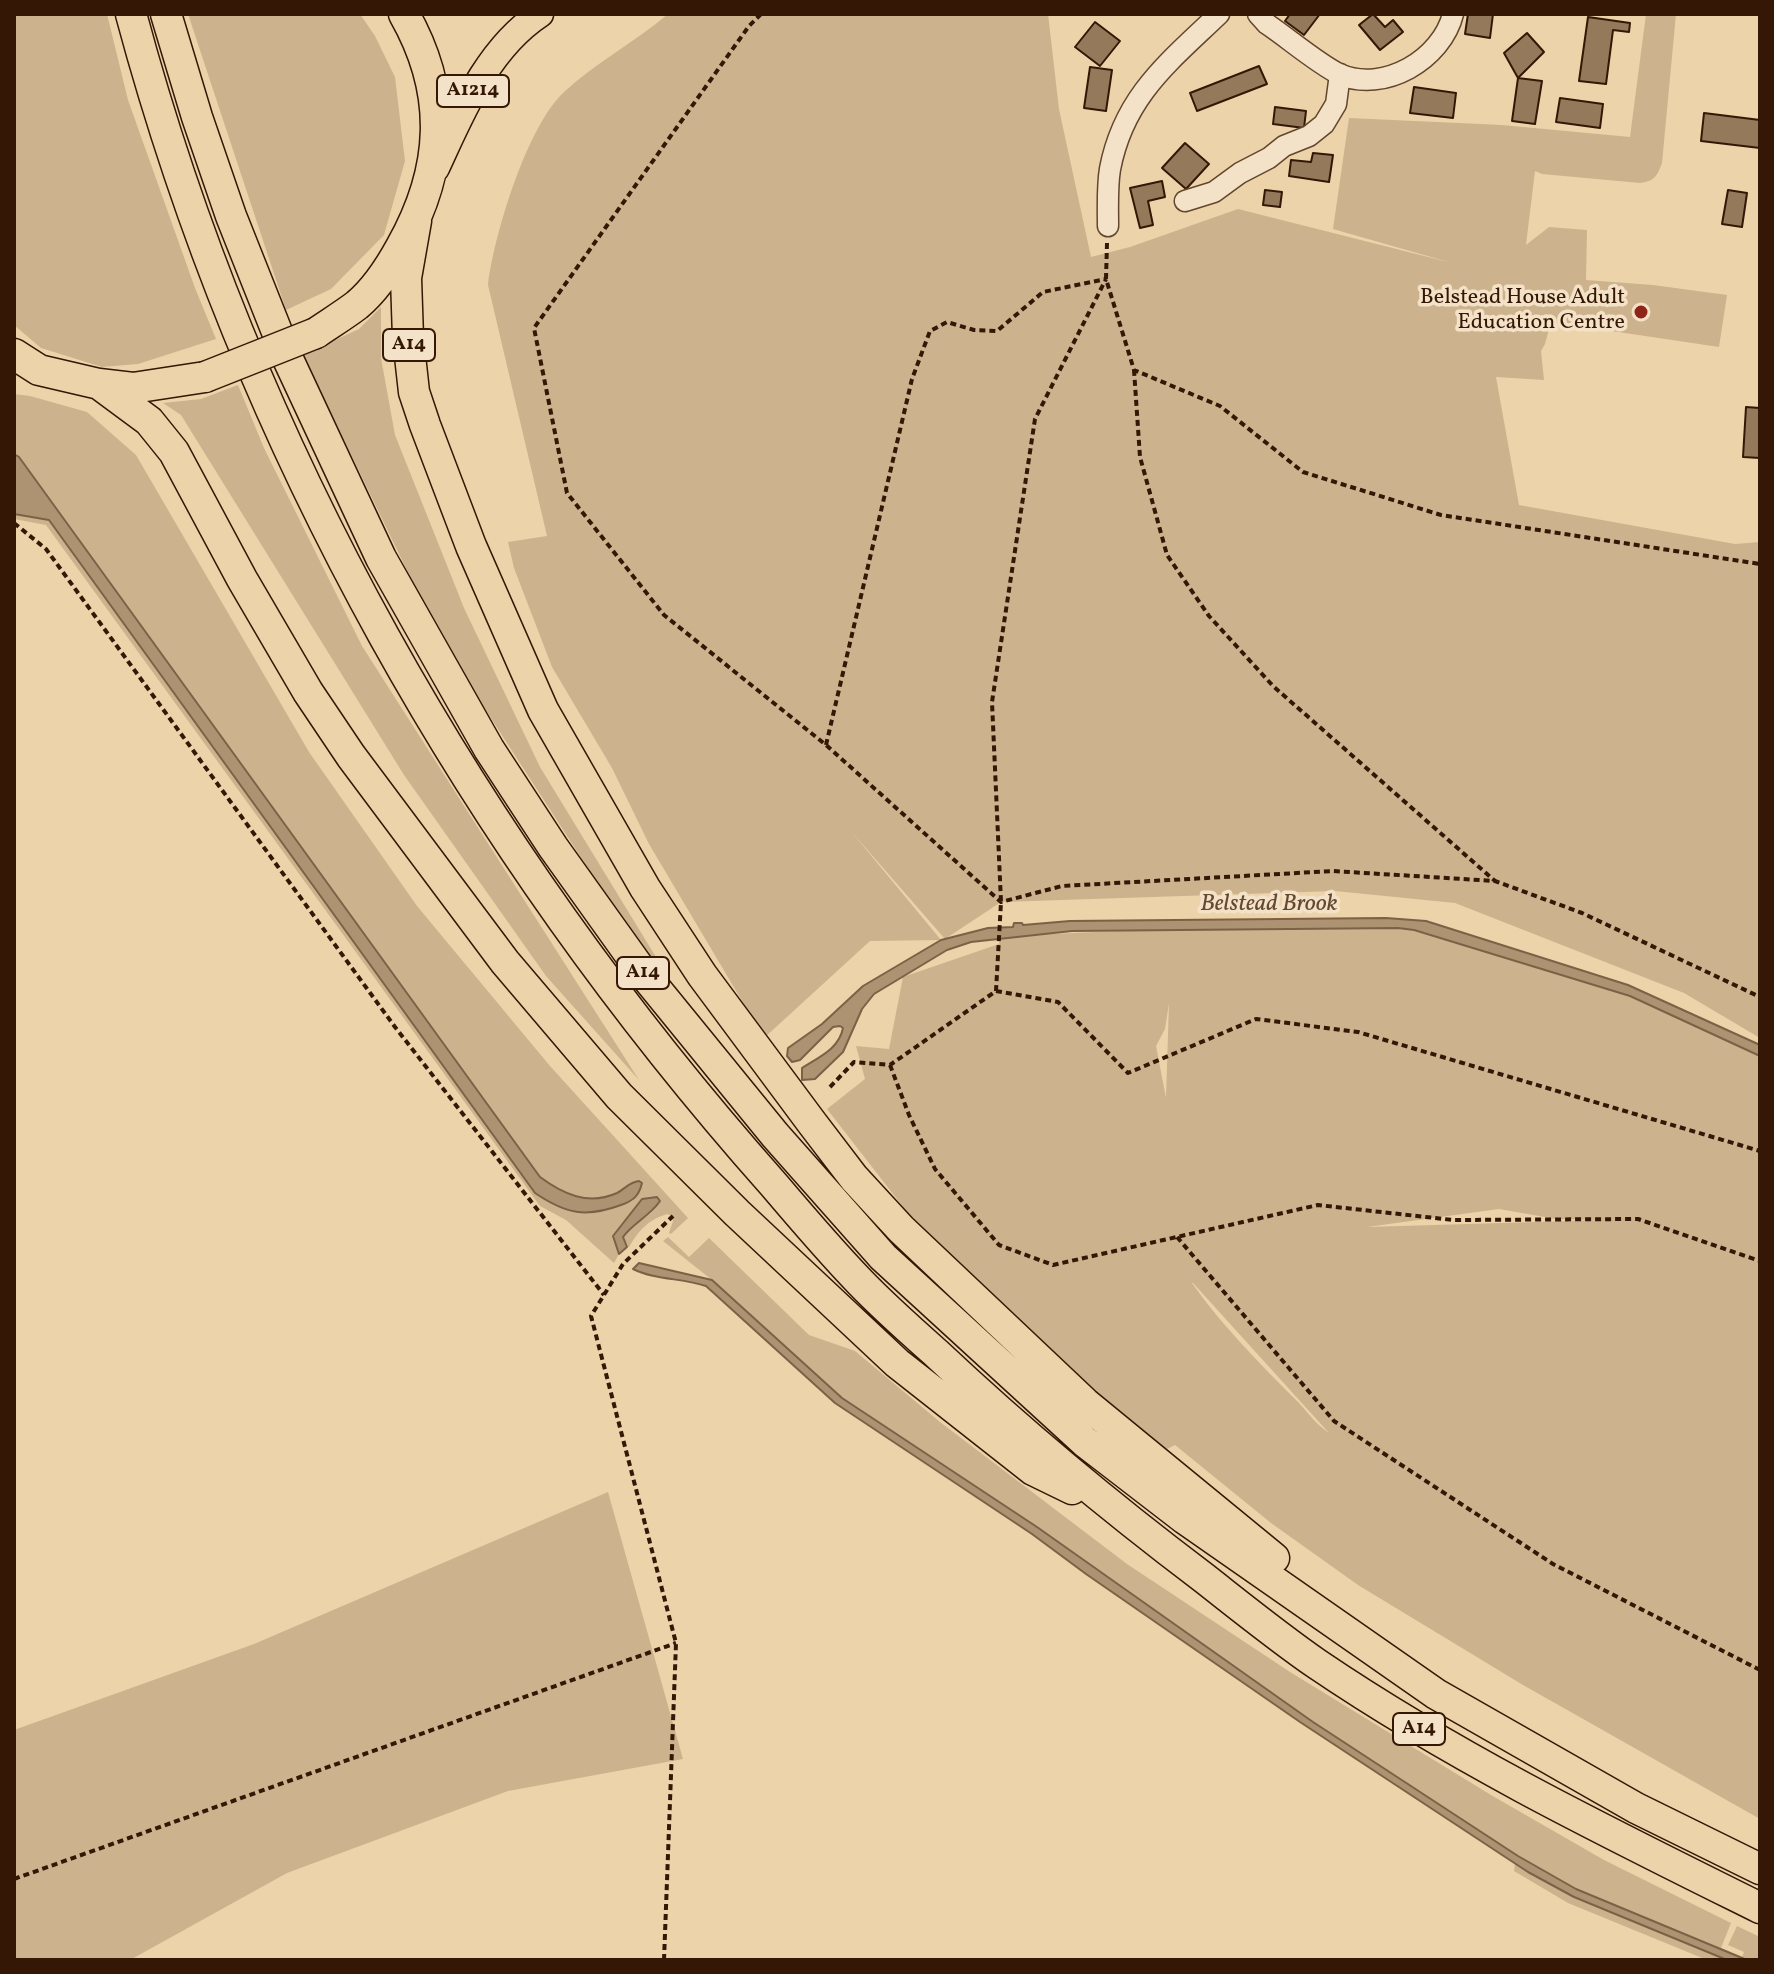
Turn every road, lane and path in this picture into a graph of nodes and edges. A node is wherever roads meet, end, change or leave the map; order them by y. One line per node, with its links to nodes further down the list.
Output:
1 (131, 14): 34 (highway, A14)
2 (166, 14): 37 (highway, A14)
3 (404, 14): 10 (highway)
4 (540, 14): 10 (main road, A1214)
5 (761, 14): 22 (path)
6 (1219, 14): 13 (street)
7 (1453, 14): 9 (street)
8 (1267, 17): 9 (street)
9 (1340, 74): 11 (street)
10 (429, 183): 12 (highway)
11 (1185, 201)
12 (416, 221): 17 (highway, bridge); 37 (highway, A14)
13 (1108, 226): 14 (path)
14 (1106, 279): 16 (path); 22 (path); 24 (path)
15 (22, 365): 17 (highway)
16 (1134, 370): 21 (path); 23 (path)
17 (99, 384): 34 (highway, A14)
18 (14, 523): 20 (path)
19 (14, 530): 20 (path)
20 (24, 533): 33 (path)
21 (1760, 564)
22 (826, 745): 24 (path)
23 (1495, 881): 24 (path); 26 (path)
24 (1001, 902): 25 (path)
25 (996, 991): 27 (path); 29 (path)
26 (1760, 997)
27 (890, 1065): 28 (path); 31 (path)
28 (830, 1087)
29 (1760, 1151)
30 (673, 1216): 33 (path)
31 (1177, 1237): 32 (path); 36 (path)
32 (1760, 1261)
33 (604, 1295): 35 (path)
34 (1107, 1505): 40 (highway, A14)
35 (676, 1643): 39 (path); 41 (path)
36 (1760, 1670)
37 (1436, 1694): 38 (highway, A14)
38 (1760, 1869)
39 (14, 1879)
40 (1760, 1908)
41 (664, 1960)

